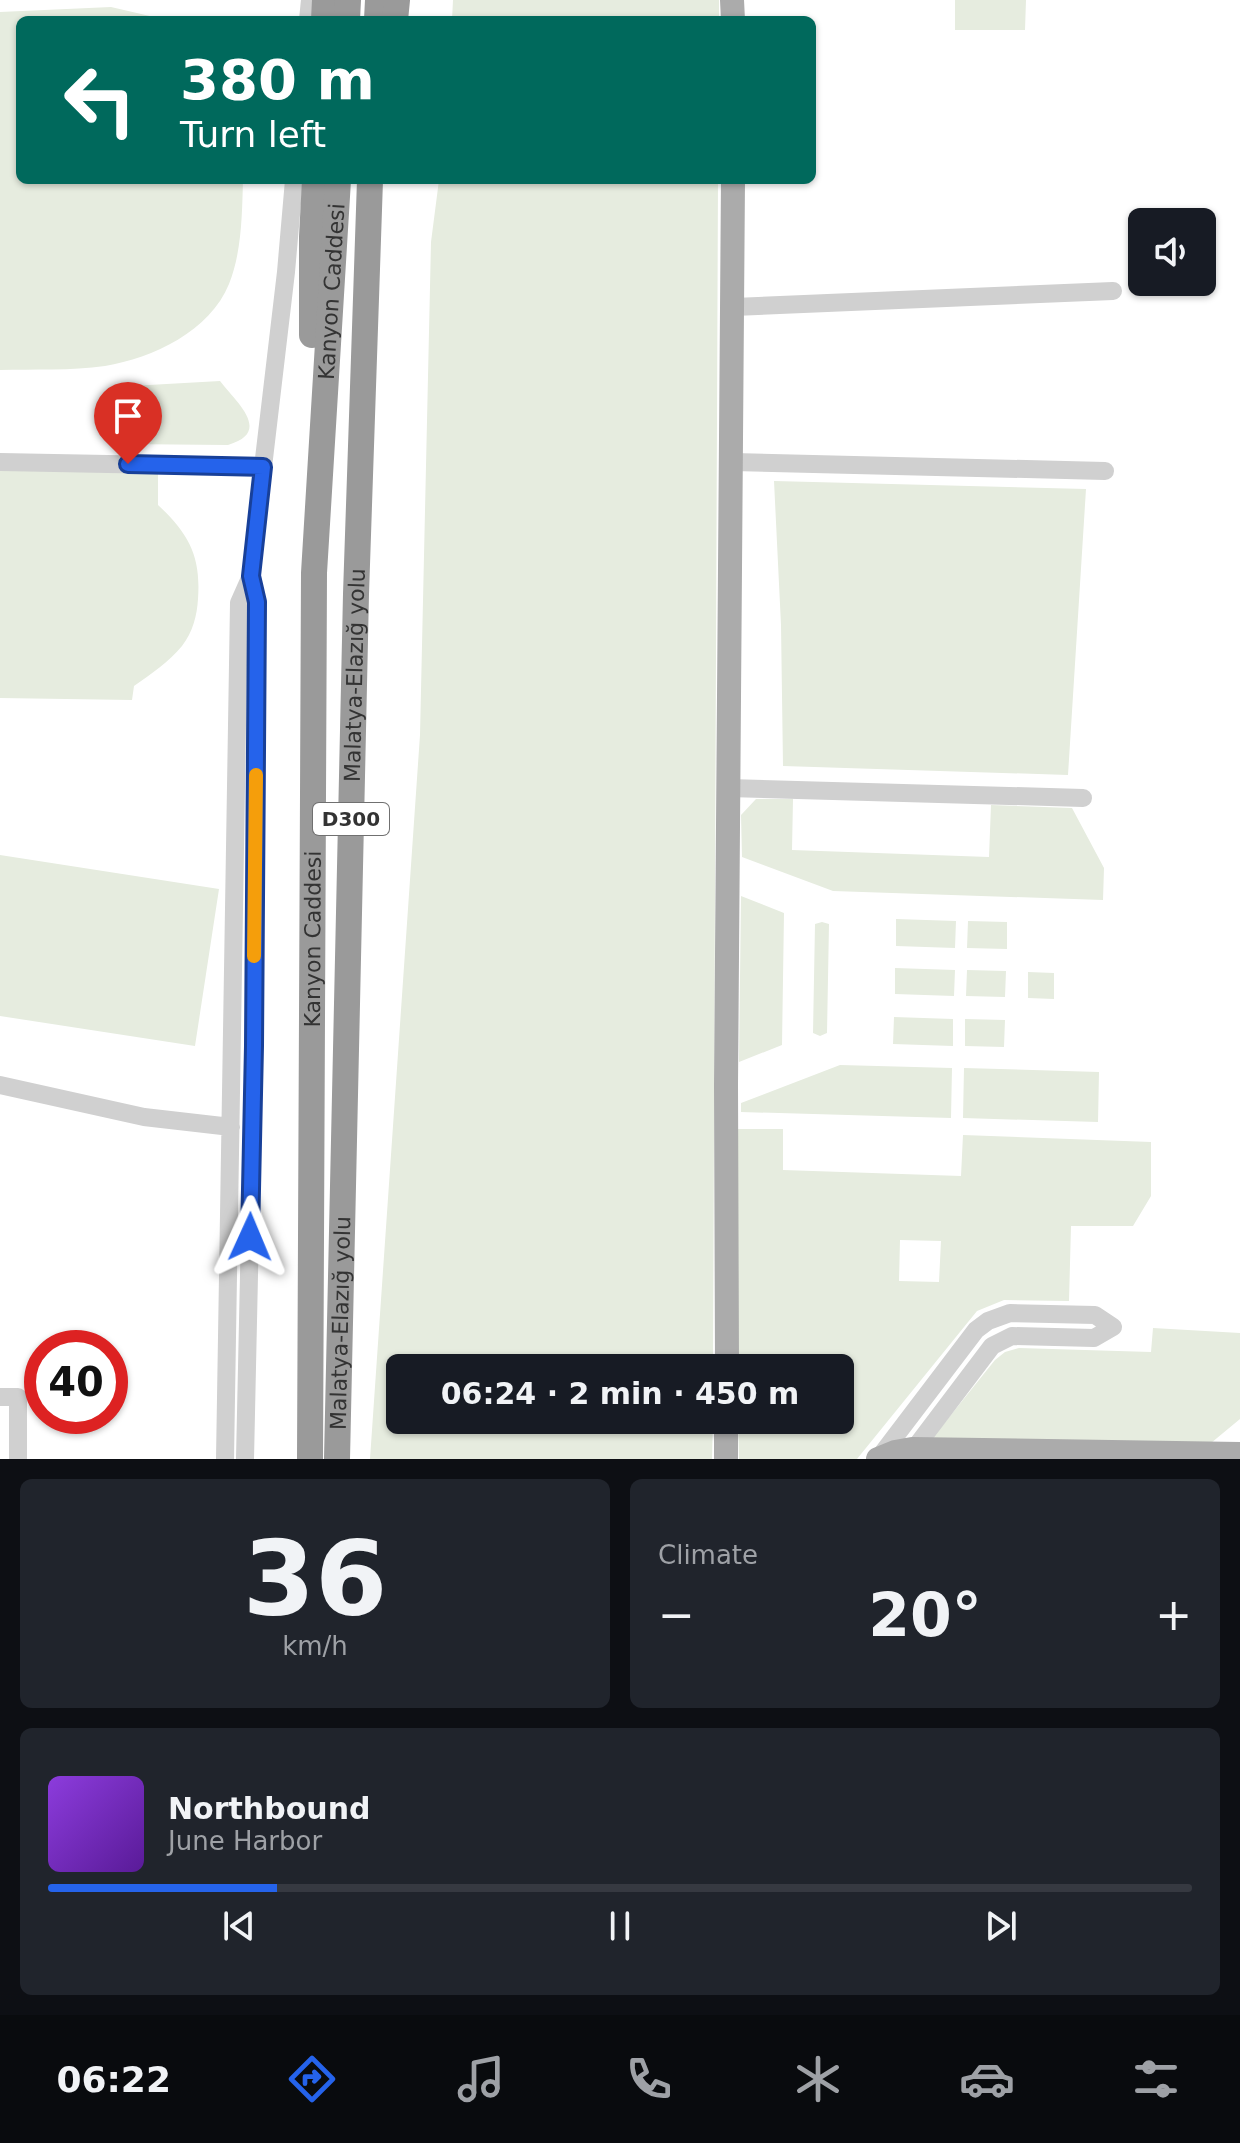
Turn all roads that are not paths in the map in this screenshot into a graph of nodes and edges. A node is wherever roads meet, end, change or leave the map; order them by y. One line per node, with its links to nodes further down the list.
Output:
1 (294, 184): 10 (street)
2 (315, 184): 12 (highway)
3 (338, 184): 12 (highway, Kanyon Caddesi / D300)
4 (370, 184): 27 (highway, Malatya-Elazığ yolu / D300)
5 (733, 184): 7 (main road)
6 (1113, 291): 7 (street)
7 (734, 307): 9 (main road)
8 (0, 462): 10 (street)
9 (733, 462): 11 (street); 14 (main road)
10 (263, 467): 13 (street)
11 (1105, 471)
12 (315, 567): 26 (highway, Kanyon Caddesi / D300)
13 (251, 576): 17 (street); 25 (street)
14 (728, 788): 15 (street); 18 (main road)
15 (1083, 798)
16 (0, 1085): 17 (street)
17 (231, 1127): 24 (street)
18 (727, 1354)
19 (0, 1397): 23 (street)
20 (726, 1434): 28 (main road)
21 (909, 1454): 22 (main road); 29 (main road); 29 (street)
22 (1240, 1454)
23 (18, 1459)
24 (225, 1459)
25 (245, 1459)
26 (310, 1459)
27 (337, 1459)
28 (726, 1459)
29 (878, 1459)

